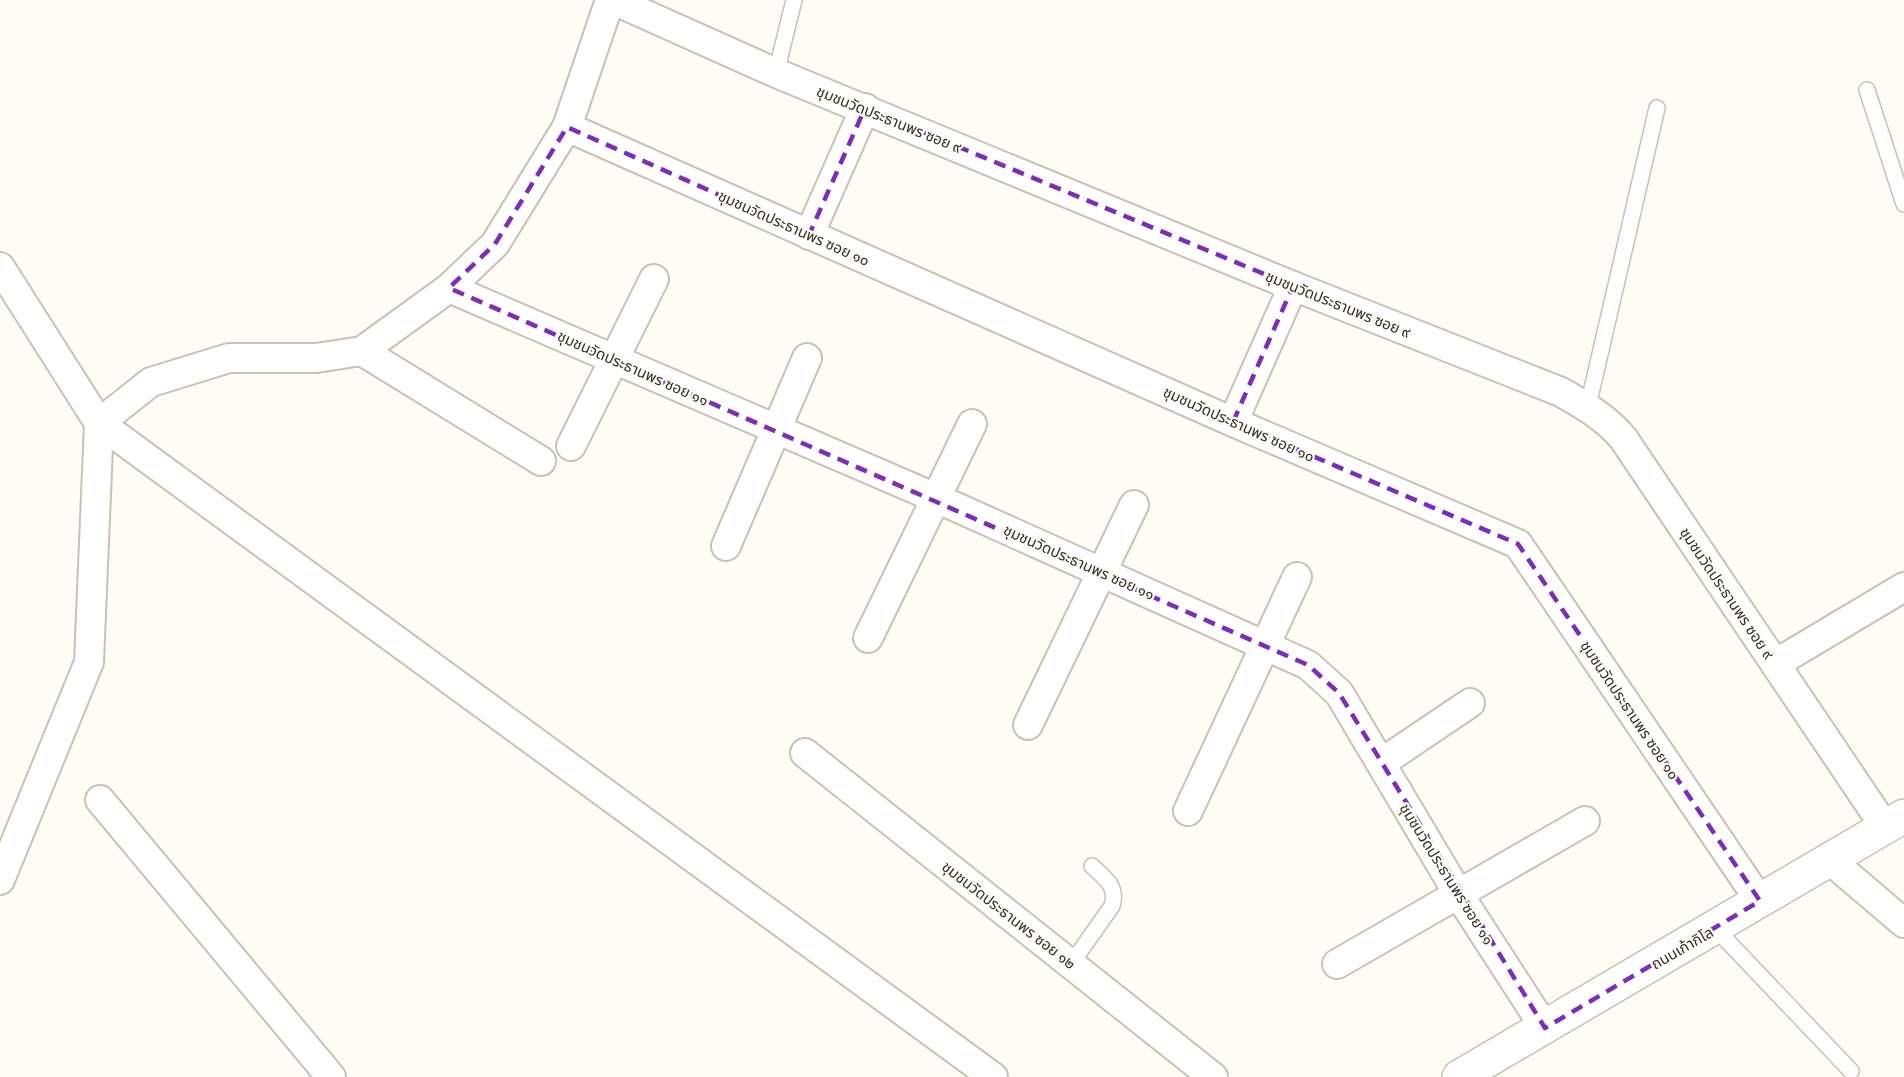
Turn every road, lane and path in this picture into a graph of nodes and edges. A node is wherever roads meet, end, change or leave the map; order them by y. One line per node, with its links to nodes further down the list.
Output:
1 (611, 0): 3 (street, ชุมชนวัดประธานพร ซอย ๙); 7 (street)
2 (794, 0): 3 (lane)
3 (776, 73): 5 (street, ชุมชนวัดประธานพร ซอย ๙)
4 (1867, 90): 8 (lane)
5 (865, 108): 9 (street); 12 (street, ชุมชนวัดประธานพร ซอย ๙)
6 (1657, 108): 17 (lane)
7 (567, 127): 9 (street, ชุมชนวัดประธานพร ซอย ๑๐); 13 (street)
8 (1904, 204)
9 (808, 235): 18 (street, ชุมชนวัดประธานพร ซอย ๑๐)
10 (0, 267): 19 (street)
11 (654, 279): 16 (street)
12 (1293, 286): 17 (street, ชุมชนวัดประธานพร ซอย ๙); 18 (street)
13 (449, 288): 14 (street); 16 (street, ชุมชนวัดประธานพร ซอย ๑๑)
14 (362, 351): 19 (street); 23 (street)
15 (807, 358): 21 (street)
16 (613, 360): 21 (street, ชุมชนวัดประธานพร ซอย ๑๑); 22 (street)
17 (1588, 406): 32 (street, ชุมชนวัดประธานพร ซอย ๙)
18 (1233, 422): 45 (street, ชุมชนวัดประธานพร ซอย ๑๐)
19 (99, 423): 43 (street); 53 (street)
20 (972, 424): 24 (street)
21 (776, 430): 24 (street, ชุมชนวัดประธานพร ซอย ๑๑); 26 (street)
22 (571, 446)
23 (541, 461)
24 (936, 498): 27 (street, ชุมชนวัดประธานพร ซอย ๑๑); 30 (street)
25 (1134, 505): 27 (street)
26 (726, 546)
27 (1100, 574): 31 (street, ชุมชนวัดประธานพร ซอย ๑๑); 34 (street)
28 (1297, 577): 31 (street)
29 (1904, 587): 32 (street)
30 (868, 638)
31 (1264, 644): 36 (street, ชุมชนวัดประธานพร ซอย ๑๑); 38 (street)
32 (1775, 664): 40 (street, ชุมชนวัดประธานพร ซอย ๙)
33 (1470, 703): 36 (street)
34 (1028, 725)
35 (805, 753): 48 (street, ชุมชนวัดประธานพร ซอย ๑๒)
36 (1381, 763): 44 (street, ชุมชนวัดประธานพร ซอย ๑๑)
37 (100, 800): 52 (street)
38 (1188, 811)
39 (1586, 821): 44 (street)
40 (1894, 822): 41 (main road, ถนนเก้ากิโล)
41 (1830, 860): 45 (main road, ถนนเก้ากิโล); 46 (street)
42 (1092, 866): 48 (lane)
43 (0, 880)
44 (1459, 895): 49 (street); 50 (street, ชุมชนวัดประธานพร ซอย ๑๑)
45 (1760, 901): 47 (main road, ถนนเก้ากิโล)
46 (1904, 923)
47 (1715, 928): 50 (main road, ถนนเก้ากิโล); 51 (lane)
48 (1071, 964): 54 (street, ชุมชนวัดประธานพร ซอย ๑๒)
49 (1337, 964)
50 (1545, 1028): 55 (main road, ถนนเก้ากิโล)
51 (1851, 1071)
52 (331, 1077)
53 (993, 1077)
54 (1214, 1077)
55 (1459, 1077)

